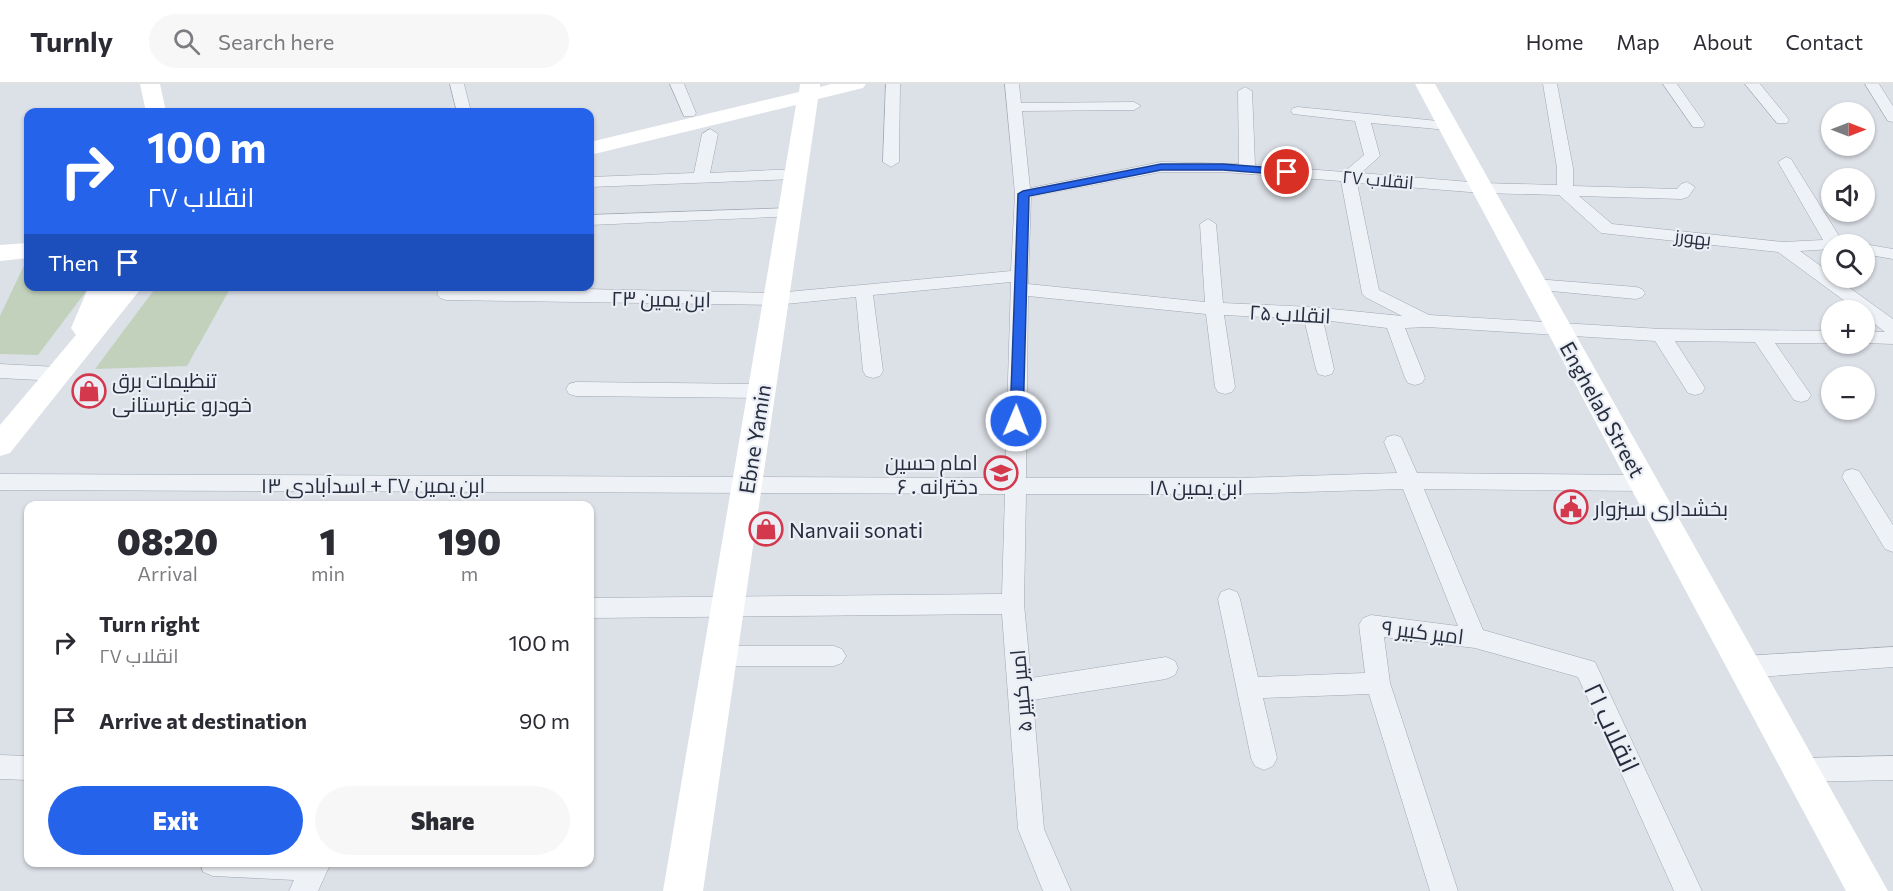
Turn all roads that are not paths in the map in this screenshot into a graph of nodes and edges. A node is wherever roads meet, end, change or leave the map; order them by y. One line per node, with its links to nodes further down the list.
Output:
1 (150, 84): 16 (main road)
2 (457, 84): 17 (street)
3 (677, 84): 19 (street)
4 (855, 84): 12 (main road)
5 (893, 84): 28 (street)
6 (1012, 84): 15 (street, امیر کبیر ۵)
7 (1425, 84): 24 (main road, Enghelab Street)
8 (1550, 84): 37 (street)
9 (1670, 84): 23 (street)
10 (1752, 84): 22 (street)
11 (1872, 84): 21 (street)
12 (809, 87): 19 (main road); 27 (main road); 31 (main road, Ebne Yamin)
13 (1245, 91): 30 (street)
14 (1134, 106): 15 (street)
15 (1014, 107): 38 (street, امیر کبیر ۵)
16 (155, 108)
17 (463, 108)
18 (1298, 111): 20 (street)
19 (689, 113): 26 (main road)
20 (1362, 118): 24 (street); 33 (street)
21 (1893, 118)
22 (1782, 120)
23 (1698, 124)
24 (1448, 126): 36 (main road, Enghelab Street)
25 (710, 134): 32 (street)
26 (594, 135)
27 (594, 147)
28 (891, 162)
29 (1786, 162): 42 (street)
30 (1246, 169): 33 (street, انقلاب ۲۷); 38 (street, انقلاب ۲۷)
31 (796, 174): 32 (street); 39 (main road, Ebne Yamin)
32 (700, 177): 34 (street)
33 (1348, 177): 36 (street, انقلاب ۲۷); 59 (street)
34 (594, 182)
35 (1687, 187): 37 (street, انقلاب ۲۷)
36 (1482, 188): 37 (street, انقلاب ۲۷); 50 (main road, Enghelab Street)
37 (1565, 192): 44 (street, بهورز)
38 (1023, 194): 49 (street, امیر کبیر ۵)
39 (790, 213): 40 (street); 56 (main road, Ebne Yamin)
40 (594, 220)
41 (1208, 224): 57 (street)
42 (1829, 234)
43 (1821, 245): 44 (street, بهورز)
44 (1783, 247): 61 (street)
45 (24, 251): 47 (main road)
46 (1875, 251): 48 (street)
47 (0, 253)
48 (1893, 254)
49 (1019, 283): 51 (street, انقلاب ۲۵); 57 (street, انقلاب ۲۵); 85 (street, امیر کبیر ۵)
50 (1536, 285): 55 (street); 62 (main road, Enghelab Street)
51 (864, 290): 56 (street, انقلاب ۲۵); 71 (street)
52 (100, 291): 68 (main road)
53 (127, 291): 68 (main road)
54 (447, 291): 56 (street, ابن یمین ۲۳)
55 (1636, 293)
56 (776, 299): 76 (main road, Ebne Yamin)
57 (1214, 309): 58 (street, انقلاب ۲۵); 73 (street)
58 (1312, 313): 60 (street, انقلاب ۲۵); 69 (street)
59 (1427, 321): 60 (street, انقلاب ۲۵); 62 (street, انقلاب ۲۵)
60 (1394, 322): 72 (street)
61 (1893, 328)
62 (1560, 331): 63 (street, انقلاب ۲۵); 83 (main road, Enghelab Street)
63 (1661, 335): 64 (street, انقلاب ۲۵); 74 (street)
64 (1760, 335): 65 (street, انقلاب ۲۵); 77 (street)
65 (1821, 337)
66 (1875, 338): 67 (street)
67 (1893, 338)
68 (64, 368): 70 (street); 79 (main road)
69 (1325, 369)
70 (0, 371)
71 (873, 372)
72 (1415, 378)
73 (1225, 387)
74 (1695, 388)
75 (576, 389): 76 (street)
76 (762, 391): 84 (main road, Ebne Yamin)
77 (1801, 395)
78 (1394, 442): 81 (street, امیر کبیر ۹)
79 (0, 446)
80 (1852, 477): 86 (street)
81 (1410, 481): 83 (street, ابن یمین ۱۸); 85 (street, ابن یمین ۱۸); 91 (street, امیر کبیر ۹)
82 (0, 482): 84 (street, ابن یمین ۲۷ + اسدآبادی ۱۳)
83 (1644, 483): 95 (main road, Enghelab Street)
84 (747, 486): 85 (street, ابن یمین ۱۸); 89 (main road, Ebne Yamin)
85 (1015, 486): 88 (street, امیر کبیر ۵)
86 (1893, 543)
87 (1229, 599): 98 (street)
88 (1013, 604): 89 (street); 99 (street, امیر کبیر ۵)
89 (728, 606): 90 (street); 92 (main road, Ebne Yamin)
90 (594, 608)
91 (1475, 638): 97 (street, امیر کبیر ۹); 110 (street, انقلاب ۲۱)
92 (720, 656): 93 (street); 107 (main road, Ebne Yamin)
93 (834, 656)
94 (1893, 657): 95 (street)
95 (1745, 667): 104 (main road, Enghelab Street)
96 (1166, 668): 99 (street)
97 (1378, 683): 98 (street); 109 (street, امیر کبیر ۹)
98 (1249, 688): 100 (street)
99 (1020, 691): 108 (street, امیر کبیر ۵)
100 (1264, 758)
101 (0, 767): 102 (street)
102 (24, 768)
103 (1893, 768): 104 (street)
104 (1802, 770): 111 (main road, Enghelab Street)
105 (315, 867): 106 (street)
106 (303, 891)
107 (682, 891)
108 (1057, 891)
109 (1444, 891)
110 (1688, 891)
111 (1868, 891)

